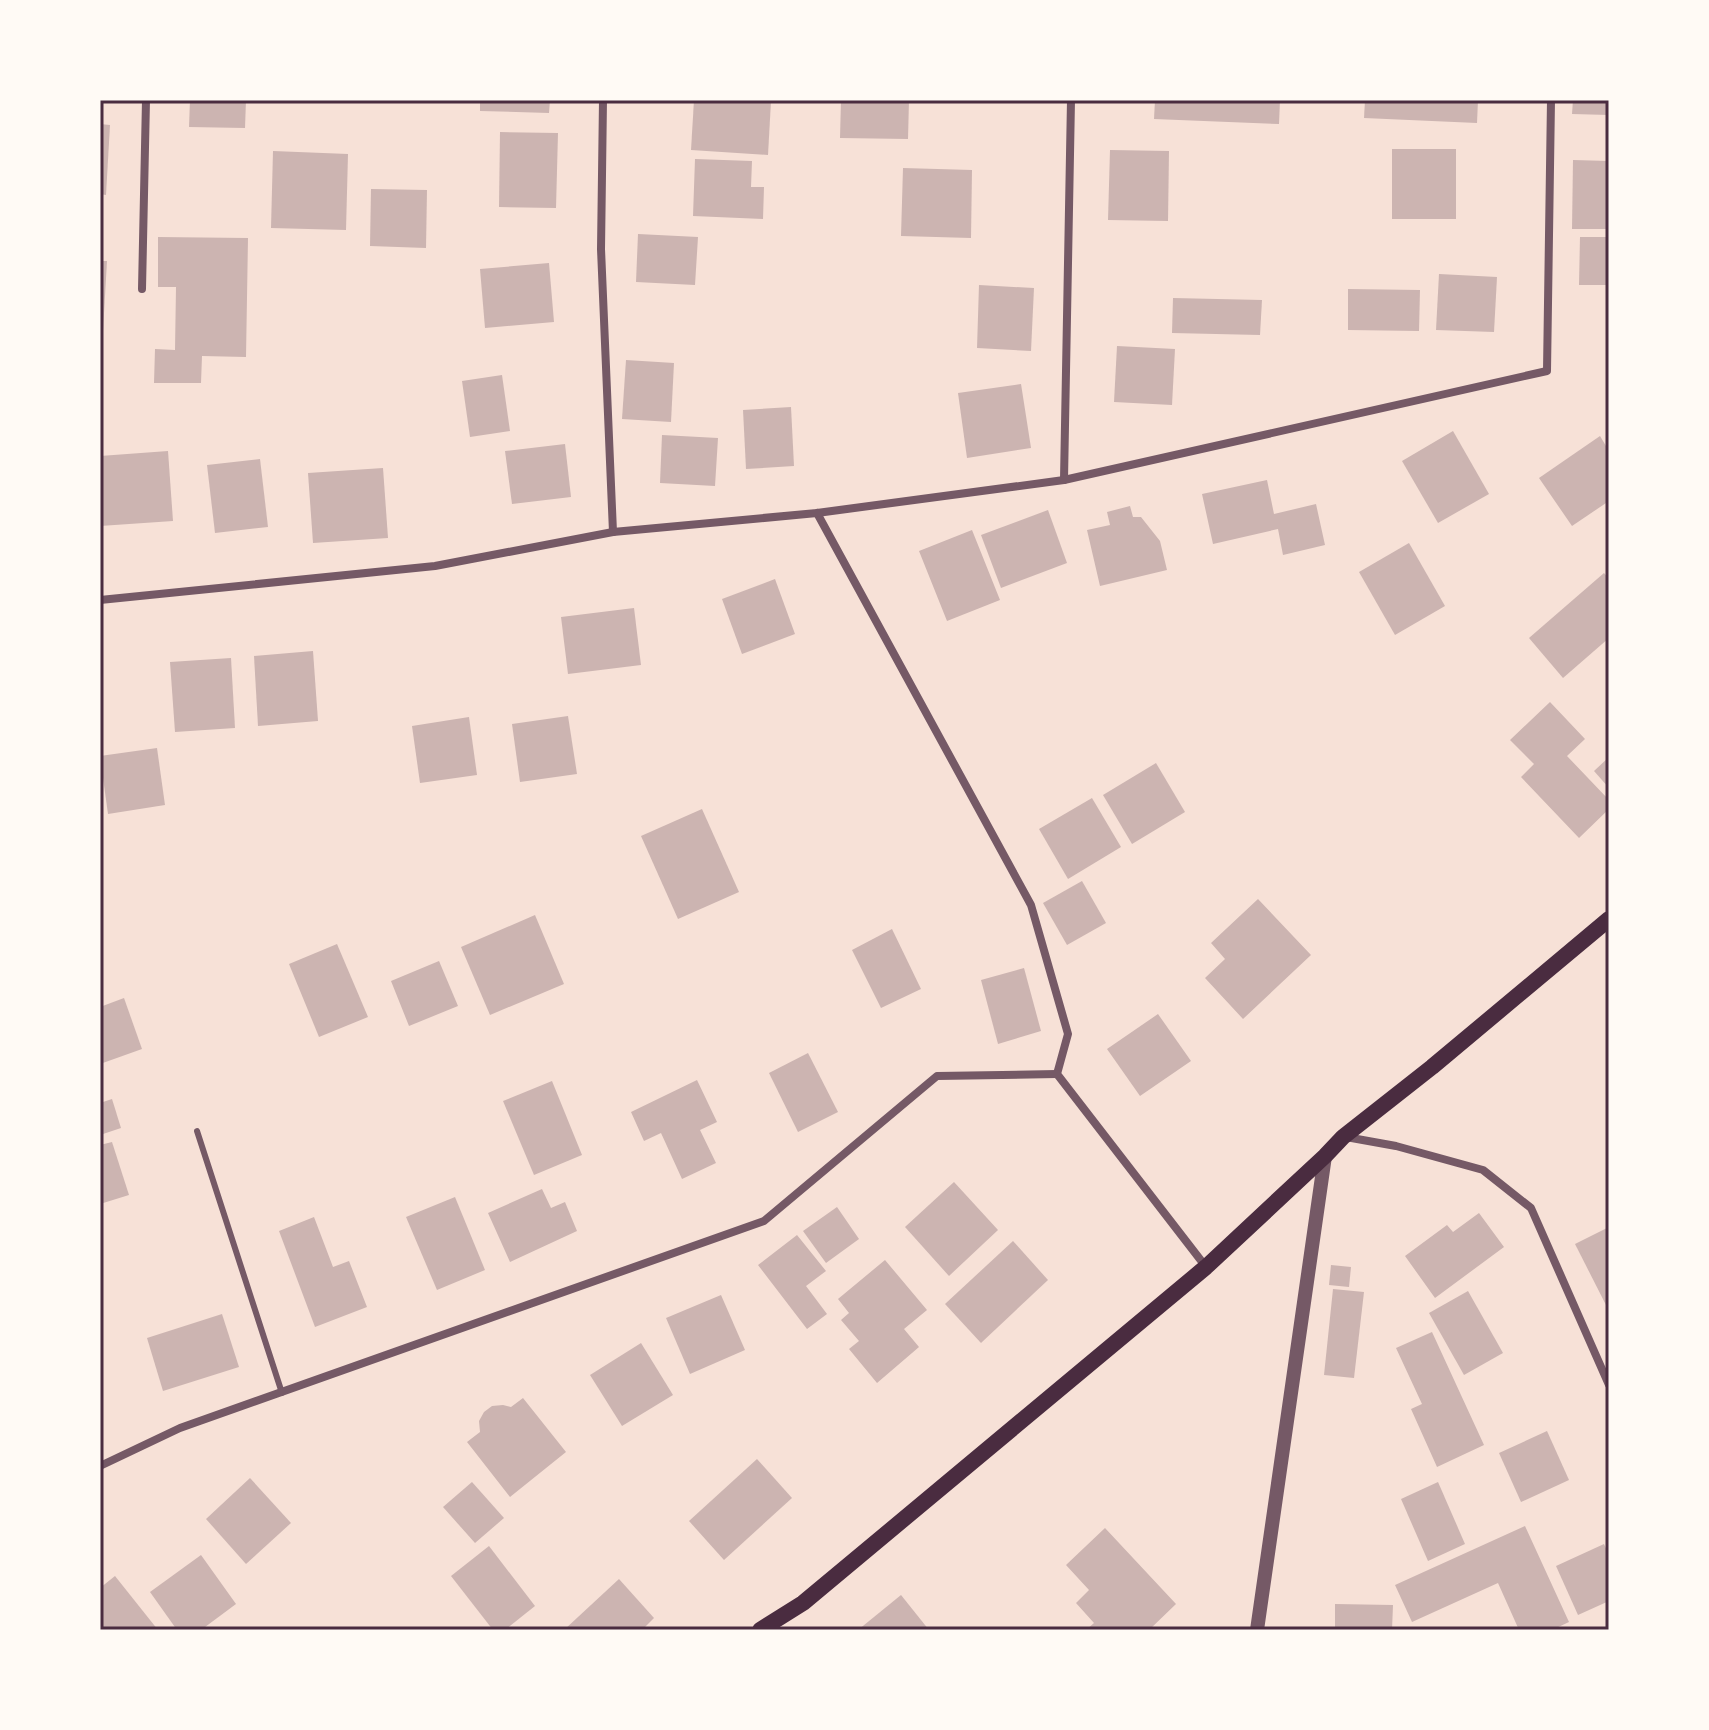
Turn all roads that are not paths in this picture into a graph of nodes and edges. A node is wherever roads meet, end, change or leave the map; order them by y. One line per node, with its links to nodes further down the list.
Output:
1 (146, 100): 5 (street)
2 (603, 100): 8 (street)
3 (1071, 100): 6 (street)
4 (1551, 100): 6 (street)
5 (142, 289)
6 (1064, 480): 7 (street)
7 (817, 513): 8 (street); 11 (street)
8 (613, 532): 9 (street)
9 (100, 600)
10 (1609, 919): 13 (main road)
11 (1057, 1074): 15 (street); 17 (street)
12 (197, 1131): 17 (lane)
13 (1343, 1137): 14 (main road); 16 (street)
14 (1325, 1156): 15 (main road); 22 (street)
15 (1206, 1267): 19 (main road)
16 (1609, 1385)
17 (282, 1393): 18 (street)
18 (100, 1466)
19 (803, 1603): 20 (main road); 21 (main road)
20 (760, 1630)
21 (778, 1630)
22 (1257, 1630)

